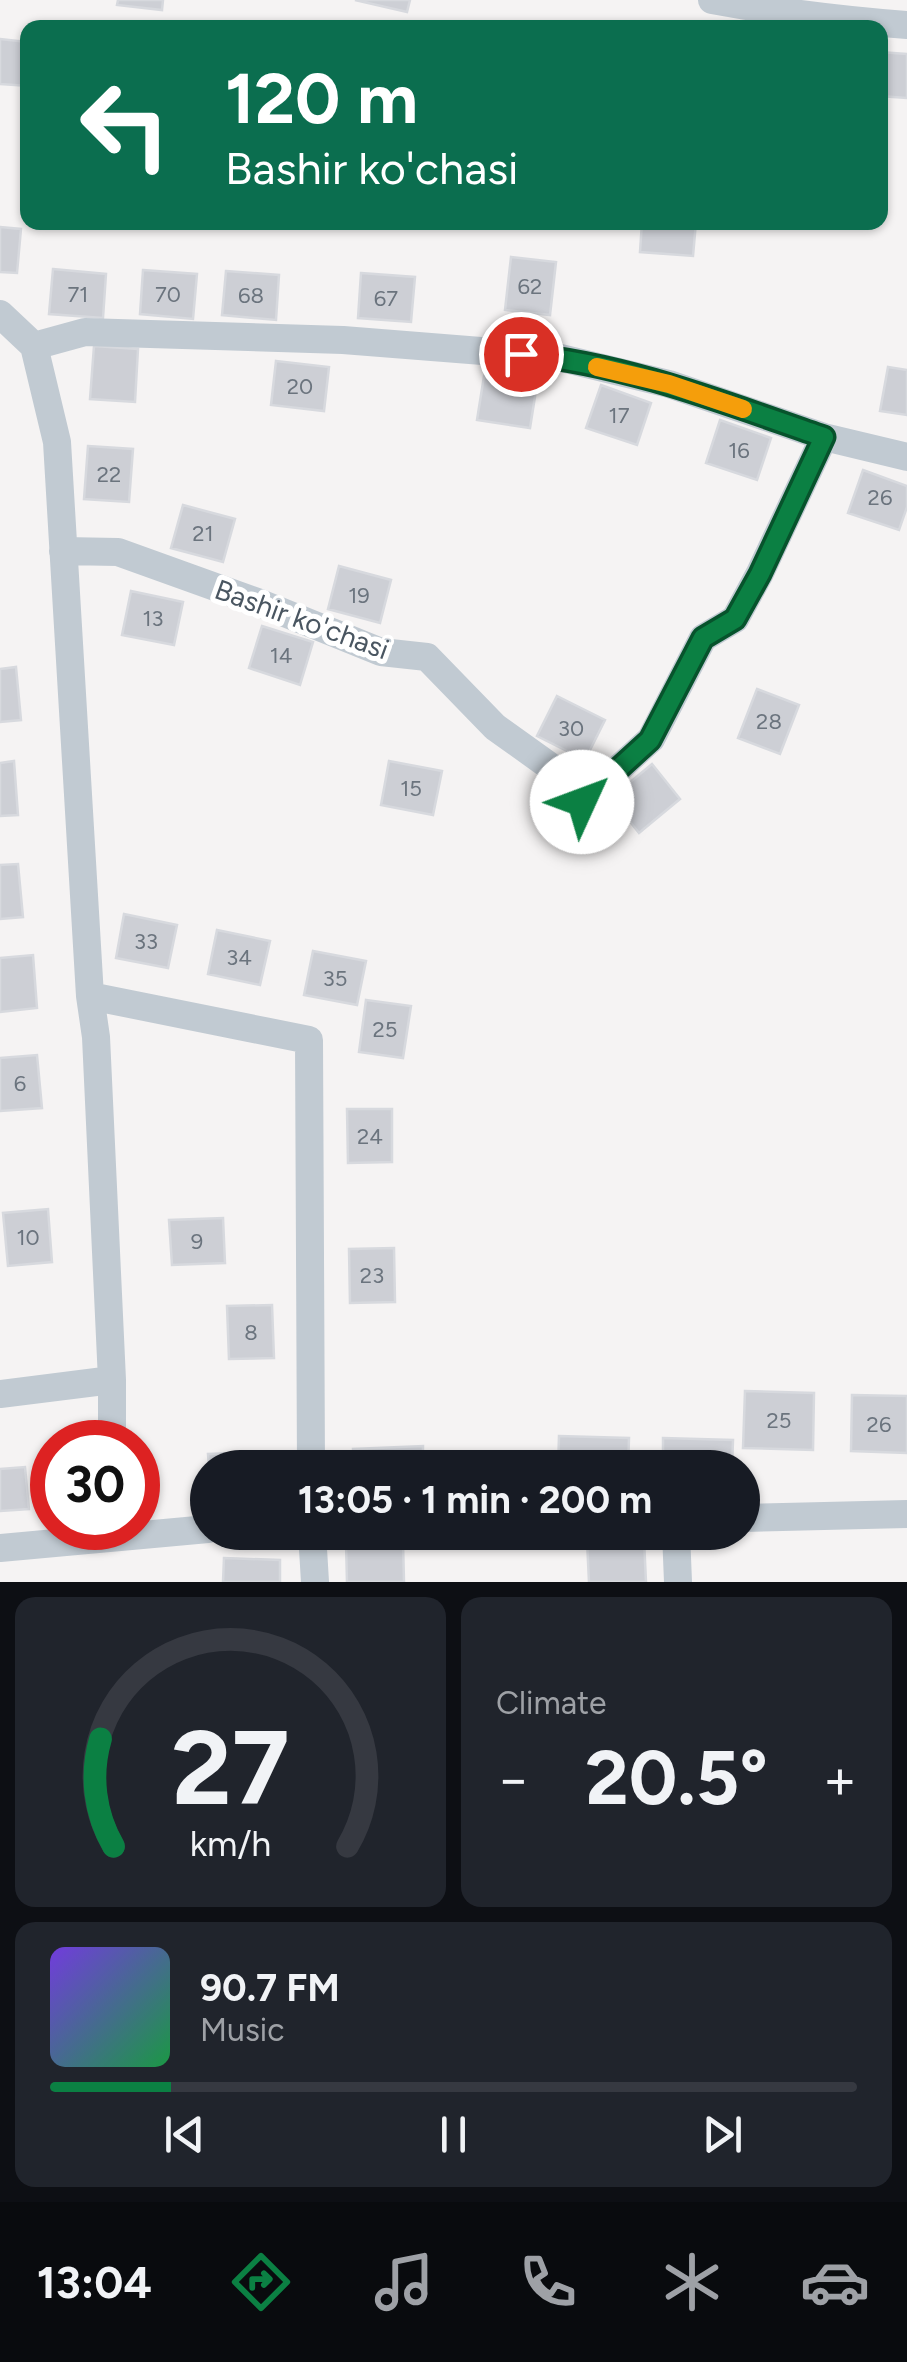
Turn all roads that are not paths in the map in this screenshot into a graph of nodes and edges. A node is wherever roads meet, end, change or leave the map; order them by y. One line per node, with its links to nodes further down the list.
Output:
1 (712, 0): 2 (street)
2 (767, 5): 3 (street)
3 (841, 20)
4 (0, 314): 5 (street)
5 (34, 346): 6 (street); 8 (street)
6 (824, 437): 7 (street); 8 (street, Bashir ko'chasi)
7 (907, 457)
8 (63, 551): 9 (street)
9 (90, 996): 10 (street); 13 (street)
10 (112, 1380): 11 (street); 12 (street)
11 (0, 1394)
12 (112, 1420)
13 (311, 1450)
14 (907, 1514): 15 (street)
15 (760, 1518)
16 (190, 1530): 17 (street)
17 (160, 1531)
18 (30, 1544): 19 (street)
19 (0, 1548)
20 (313, 1550): 22 (street)
21 (677, 1550): 23 (street)
22 (316, 1582)
23 (678, 1582)

